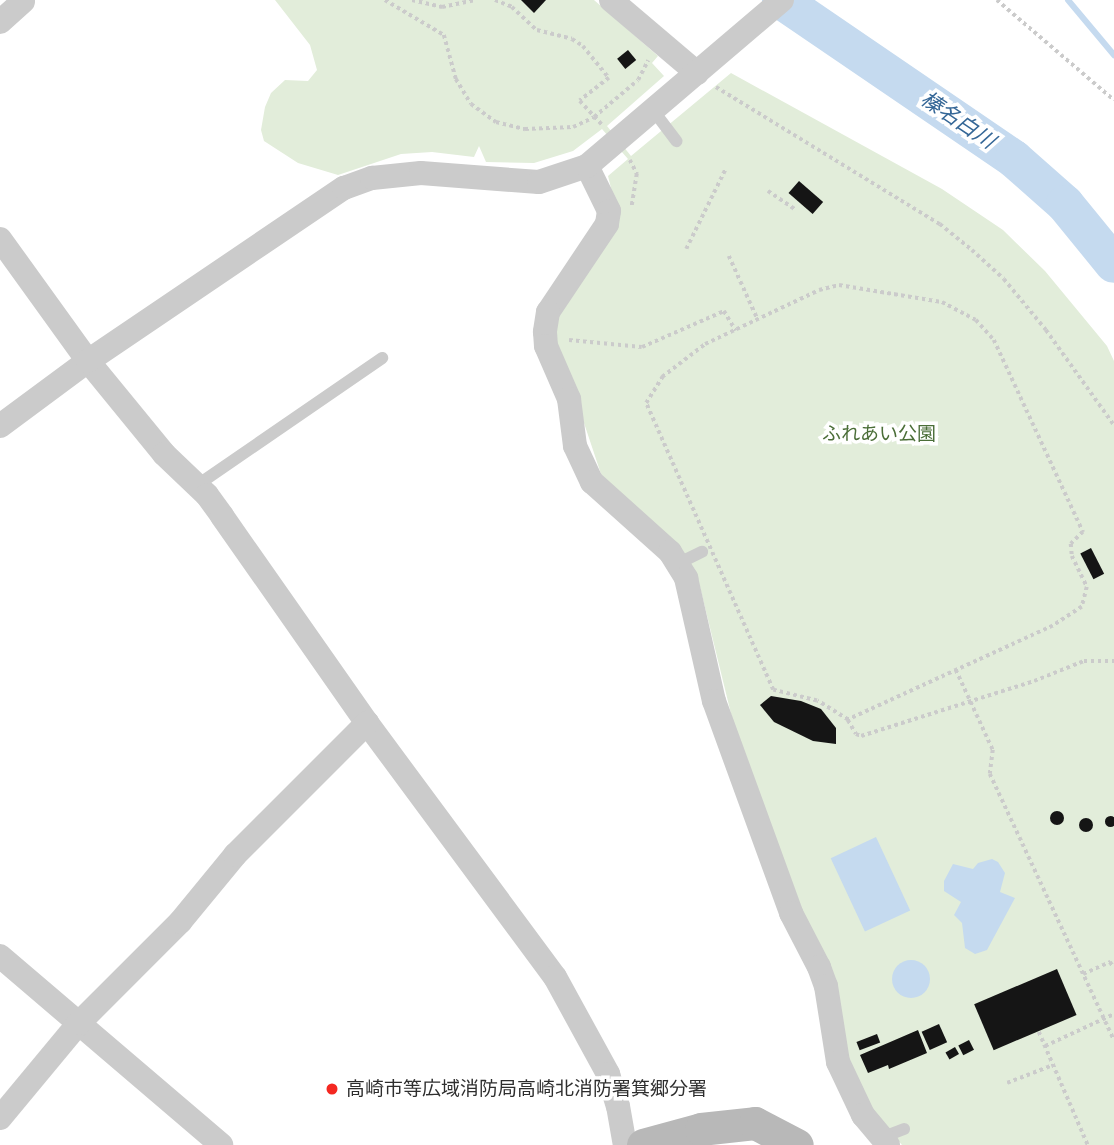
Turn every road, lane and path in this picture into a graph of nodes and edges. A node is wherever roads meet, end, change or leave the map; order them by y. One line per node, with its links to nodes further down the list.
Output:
1 (385, 0): 14 (path)
2 (412, 0): 3 (path)
3 (475, 0)
4 (495, 0): 14 (path)
5 (611, 0): 11 (street)
6 (782, 0): 11 (street)
7 (997, 0): 12 (path)
8 (23, 1): 9 (street)
9 (0, 22)
10 (651, 56): 14 (path)
11 (704, 73): 13 (street); 31 (path)
12 (1114, 100)
13 (653, 110): 16 (lane); 18 (street)
14 (594, 117): 15 (path)
15 (608, 132)
16 (676, 141)
17 (625, 152): 20 (path)
18 (587, 166): 30 (street); 35 (street)
19 (726, 168): 24 (path)
20 (637, 174)
21 (768, 191): 22 (path)
22 (796, 210)
23 (0, 239): 30 (street)
24 (686, 249)
25 (729, 256): 26 (path)
26 (758, 320): 27 (path); 37 (path)
27 (736, 331): 28 (path); 39 (path)
28 (565, 333)
29 (382, 358): 33 (lane)
30 (88, 361): 32 (street); 33 (street)
31 (1114, 425)
32 (0, 426)
33 (196, 486): 40 (street)
34 (702, 552): 35 (lane)
35 (677, 564): 53 (street)
36 (1114, 661): 38 (path)
37 (956, 670): 38 (path); 39 (path)
38 (971, 699): 39 (path); 43 (path)
39 (848, 720)
40 (367, 723): 46 (street); 55 (street)
41 (0, 956): 46 (street)
42 (1114, 968): 43 (path)
43 (1083, 974): 45 (path)
44 (1114, 1014): 45 (path)
45 (1103, 1020): 48 (path); 49 (path)
46 (79, 1023): 52 (street); 54 (street)
47 (1039, 1032): 49 (path)
48 (1114, 1040)
49 (1045, 1046): 50 (path)
50 (1053, 1065): 51 (path); 58 (path)
51 (1007, 1083)
52 (0, 1118)
53 (892, 1138)
54 (220, 1145)
55 (625, 1145)
56 (643, 1145): 57 (main road)
57 (797, 1145)
58 (1088, 1145)

